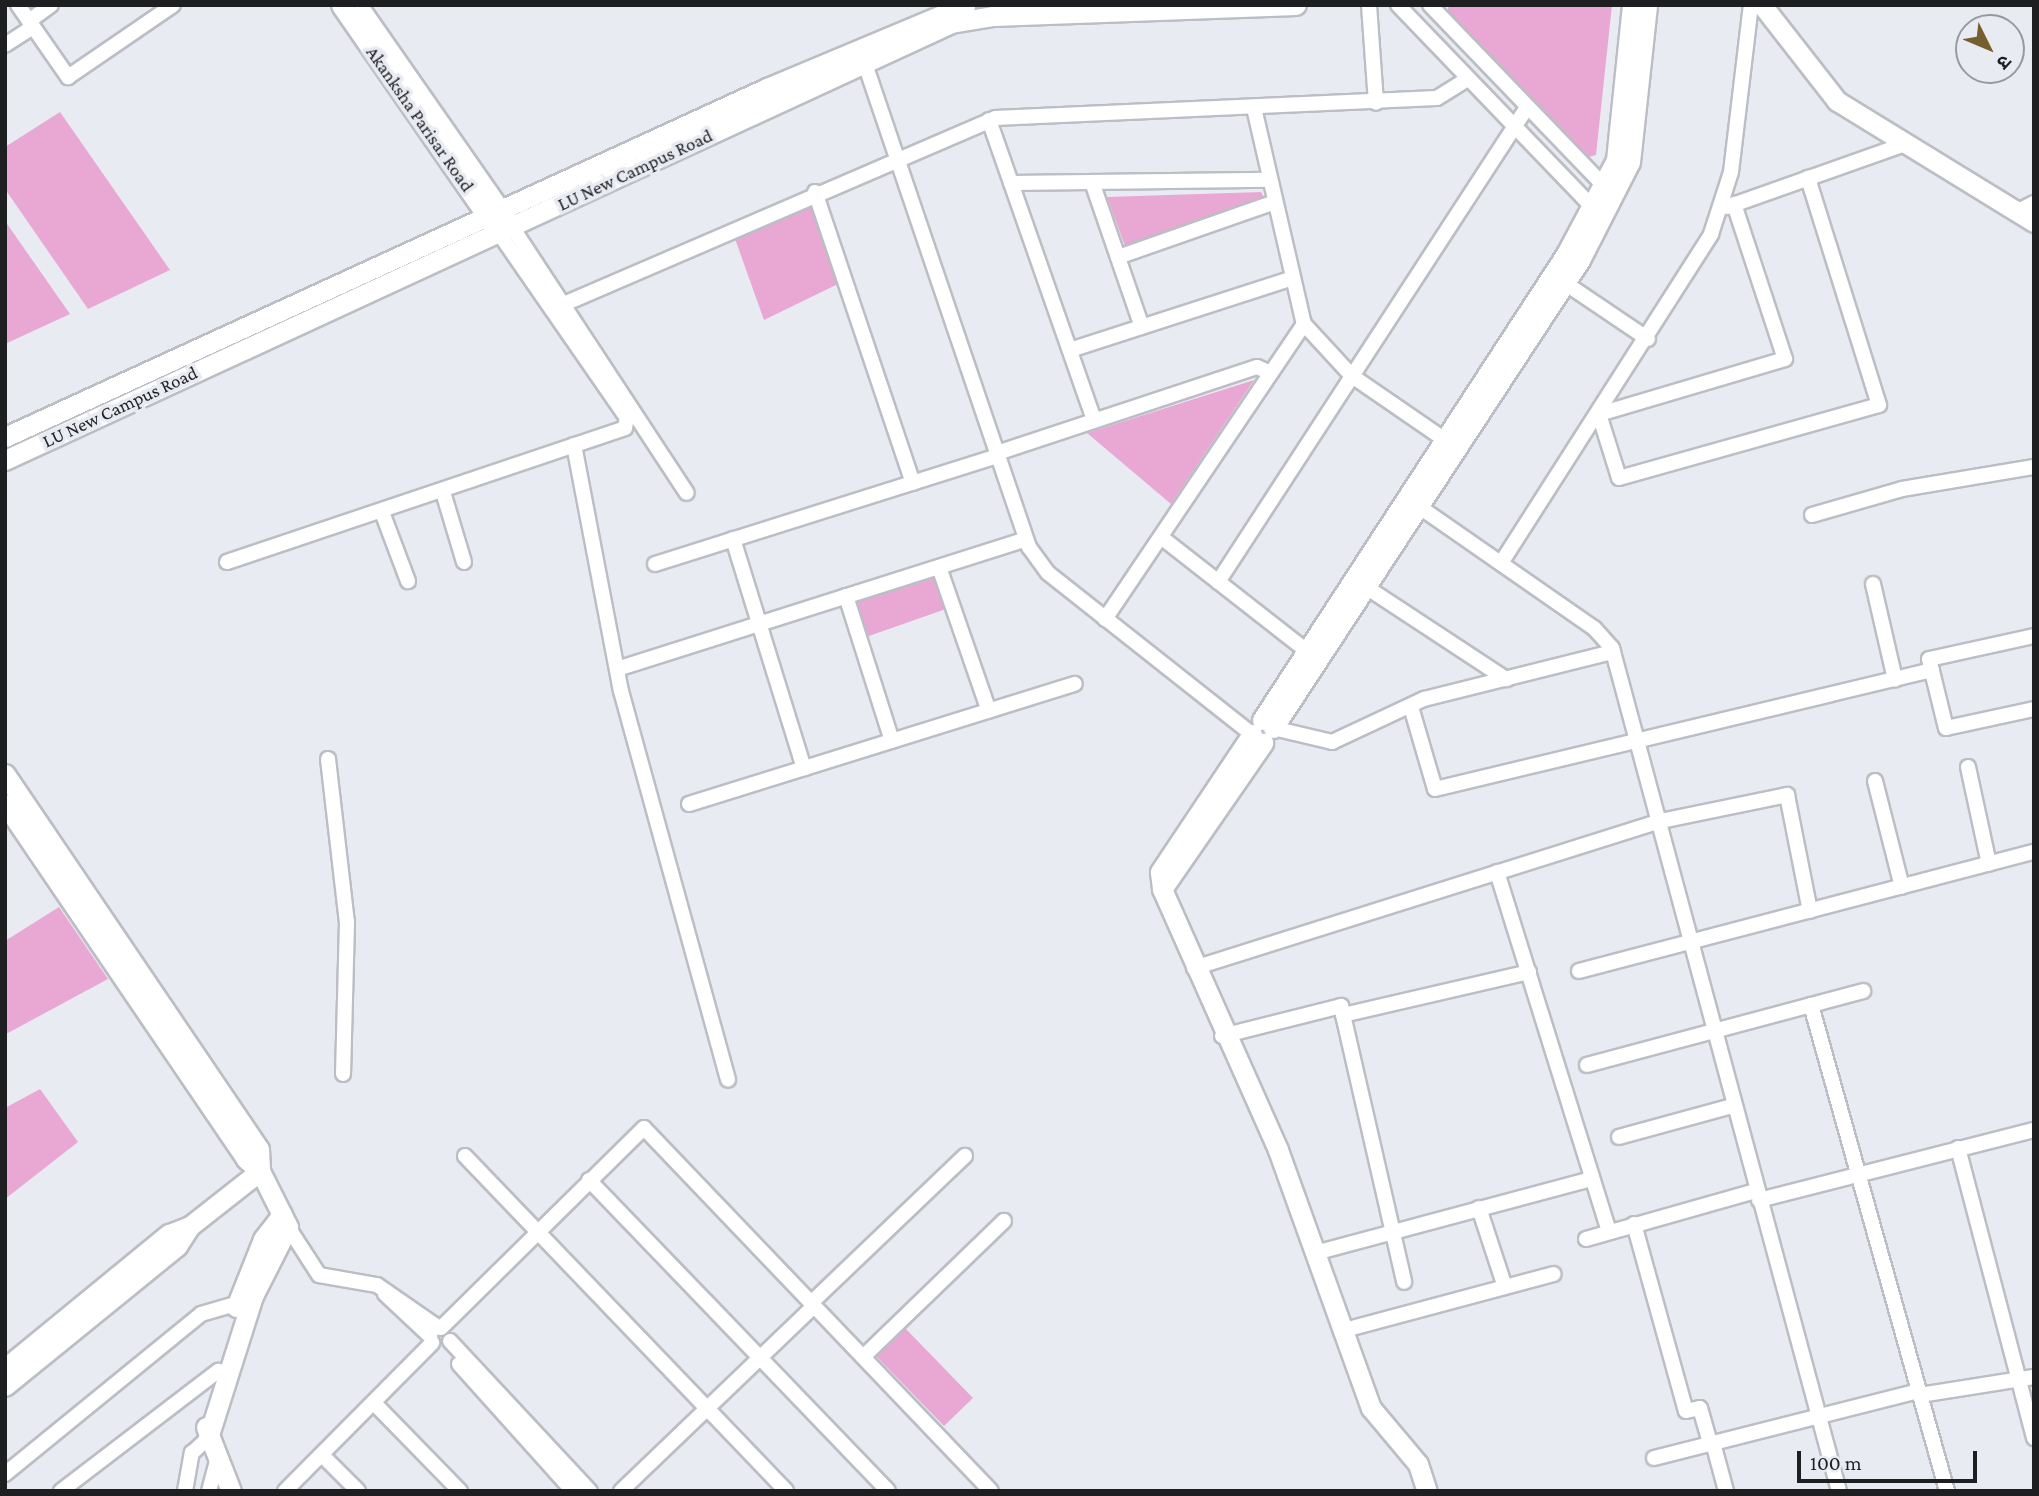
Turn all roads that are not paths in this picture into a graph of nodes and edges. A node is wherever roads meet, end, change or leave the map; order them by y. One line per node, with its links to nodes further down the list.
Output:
1 (18, 5): 17 (street)
2 (51, 5): 17 (street)
3 (173, 5): 17 (street)
4 (341, 5): 41 (street, Akanksha Parisar Road)
5 (357, 5): 41 (street, Akanksha Parisar Road)
6 (965, 5): 19 (street, LU New Campus Road)
7 (1296, 5): 16 (street, LU New Campus Road)
8 (1369, 5): 22 (street)
9 (1398, 5): 21 (street)
10 (1430, 5): 24 (street)
11 (1632, 5): 34 (street)
12 (1647, 5): 34 (street)
13 (1751, 5): 38 (street)
14 (1762, 5): 20 (street)
15 (1774, 5): 20 (street)
16 (1147, 8): 19 (street, LU New Campus Road)
17 (31, 24): 18 (street)
18 (5, 45)
19 (862, 54): 28 (street); 41 (street, LU New Campus Road); 42 (street, LU New Campus Road)
20 (1822, 78): 27 (street); 29 (street)
21 (1466, 80): 22 (street); 26 (street)
22 (1376, 103): 23 (street)
23 (1254, 108): 25 (street); 31 (street)
24 (1526, 109): 26 (street); 34 (street)
25 (989, 120): 28 (street); 33 (street)
26 (1511, 126): 40 (street); 52 (street)
27 (1908, 143): 29 (street); 30 (street)
28 (896, 156): 35 (street); 58 (street)
29 (1954, 165): 39 (street)
30 (1808, 178): 37 (street); 53 (street)
31 (1270, 180): 32 (street); 36 (street)
32 (1092, 182): 33 (street); 43 (street)
33 (1011, 183): 50 (street)
34 (1608, 190): 40 (street)
35 (815, 192): 46 (street); 61 (street)
36 (1275, 202): 43 (street); 44 (street)
37 (1734, 204): 38 (street); 53 (street)
38 (1719, 209): 49 (street)
39 (2029, 210)
40 (1597, 211): 45 (street); 56 (street)
41 (494, 213): 42 (street, Akanksha Parisar Road); 55 (street, LU New Campus Road)
42 (505, 230): 46 (street); 57 (street); 59 (street, LU New Campus Road)
43 (1118, 257): 48 (street)
44 (1293, 278): 47 (street); 48 (street)
45 (1565, 283): 49 (street); 64 (street)
46 (564, 304): 63 (street)
47 (1304, 324): 51 (street); 52 (street)
48 (1142, 327): 50 (street)
49 (1648, 339): 53 (street)
50 (1070, 350): 54 (street)
51 (1271, 373): 54 (street); 67 (street)
52 (1352, 376): 56 (street); 76 (street)
53 (1599, 414): 73 (street)
54 (1094, 420): 58 (street)
55 (5, 437)
56 (1445, 440): 64 (street)
57 (574, 445): 62 (street); 85 (street)
58 (998, 455): 61 (street); 69 (street)
59 (5, 460)
60 (2034, 467): 66 (street)
61 (913, 483): 68 (street)
62 (443, 492): 65 (street); 71 (street)
63 (687, 493)
64 (1413, 502): 73 (street); 78 (street); 83 (street)
65 (382, 512): 70 (street); 75 (street)
66 (1812, 515)
67 (1161, 537): 76 (street); 80 (street)
68 (733, 539): 72 (street); 81 (street)
69 (1026, 539): 74 (street); 80 (street)
70 (228, 562)
71 (464, 562)
72 (655, 564)
73 (1501, 564): 84 (street)
74 (939, 567): 79 (street); 92 (street)
75 (408, 581)
76 (1218, 582): 83 (street)
77 (1873, 584): 88 (street)
78 (1366, 587): 87 (street); 93 (street)
79 (846, 596): 81 (street); 94 (street)
80 (1105, 619): 93 (street)
81 (759, 624): 85 (street); 98 (street)
82 (2034, 636): 86 (street)
83 (1307, 651): 93 (street)
84 (1613, 652): 87 (street); 95 (street)
85 (617, 669): 121 (street)
86 (1932, 670): 88 (street); 91 (street)
87 (1506, 679): 90 (street)
88 (1895, 679): 95 (street)
89 (1075, 684): 92 (street)
90 (1410, 706): 93 (street); 95 (street)
91 (2034, 709)
92 (989, 710): 94 (street)
93 (1262, 731): 111 (street)
94 (892, 741): 98 (street)
95 (1636, 742): 103 (street)
96 (328, 760): 120 (street)
97 (1968, 767): 106 (street)
98 (804, 768): 102 (street)
99 (5, 774): 105 (street)
100 (1875, 781): 108 (street)
101 (5, 804): 105 (street)
102 (689, 804)
103 (1656, 822): 107 (street); 109 (street); 110 (street)
104 (2034, 852): 106 (street)
105 (52, 859): 128 (street)
106 (1989, 864): 108 (street)
107 (1497, 872): 111 (street); 113 (street)
108 (1902, 887): 109 (street)
109 (1810, 911): 110 (street)
110 (1686, 943): 112 (street); 117 (street)
111 (1194, 968): 118 (street)
112 (1579, 971)
113 (1529, 972): 116 (street); 130 (street)
114 (1863, 991): 115 (street)
115 (1811, 1005): 117 (street); 129 (street)
116 (1343, 1015): 118 (street); 138 (street)
117 (1712, 1033): 119 (street); 122 (street)
118 (1222, 1036): 142 (street)
119 (1587, 1065)
120 (343, 1074)
121 (728, 1080)
122 (1732, 1106): 124 (street); 132 (street)
123 (2034, 1130): 125 (street)
124 (1619, 1138)
125 (1958, 1148): 129 (street); 155 (street)
126 (465, 1156): 139 (street)
127 (965, 1156): 147 (street)
128 (260, 1171): 134 (street); 137 (street)
129 (1857, 1174): 132 (street); 157 (street)
130 (1592, 1179): 133 (street); 140 (street)
131 (589, 1180): 139 (street); 147 (street); 150 (street)
132 (1758, 1195): 136 (street); 160 (street)
133 (1479, 1208): 138 (street); 145 (street)
134 (285, 1221): 146 (street); 149 (street)
135 (1004, 1221): 151 (street)
136 (1634, 1224): 140 (street); 163 (street)
137 (190, 1226): 152 (street); 156 (street)
138 (1391, 1230): 142 (street); 144 (street)
139 (537, 1231): 149 (street); 159 (street)
140 (1609, 1231): 141 (street)
141 (1586, 1239)
142 (1315, 1254): 148 (street)
143 (1553, 1275): 145 (street)
144 (1404, 1282)
145 (1505, 1287): 148 (street)
146 (245, 1300): 153 (street); 161 (street); 167 (street)
147 (813, 1304): 150 (street); 151 (street)
148 (1341, 1331): 181 (street)
149 (439, 1337): 158 (street); 175 (street); 176 (street)
150 (760, 1357): 159 (street); 179 (street)
151 (863, 1357): 180 (street)
152 (5, 1368)
153 (218, 1371): 161 (street); 168 (street)
154 (2034, 1377): 155 (street)
155 (2019, 1380): 157 (street); 162 (street)
156 (5, 1386)
157 (1920, 1393): 160 (street); 184 (street)
158 (375, 1404): 164 (street); 174 (street)
159 (707, 1408): 177 (street); 178 (street)
160 (1818, 1414): 163 (street); 183 (street)
161 (208, 1438): 165 (street); 169 (street)
162 (2034, 1438)
163 (1711, 1443): 166 (street); 182 (street)
164 (322, 1455): 172 (street); 173 (street)
165 (218, 1458): 170 (street); 171 (street)
166 (1654, 1458)
167 (5, 1474)
168 (61, 1491)
169 (185, 1491)
170 (209, 1491)
171 (231, 1491)
172 (285, 1491)
173 (358, 1491)
174 (460, 1491)
175 (573, 1491)
176 (590, 1491)
177 (621, 1491)
178 (786, 1491)
179 (888, 1491)
180 (990, 1491)
181 (1427, 1491)
182 (1726, 1491)
183 (1839, 1491)
184 (1947, 1491)

